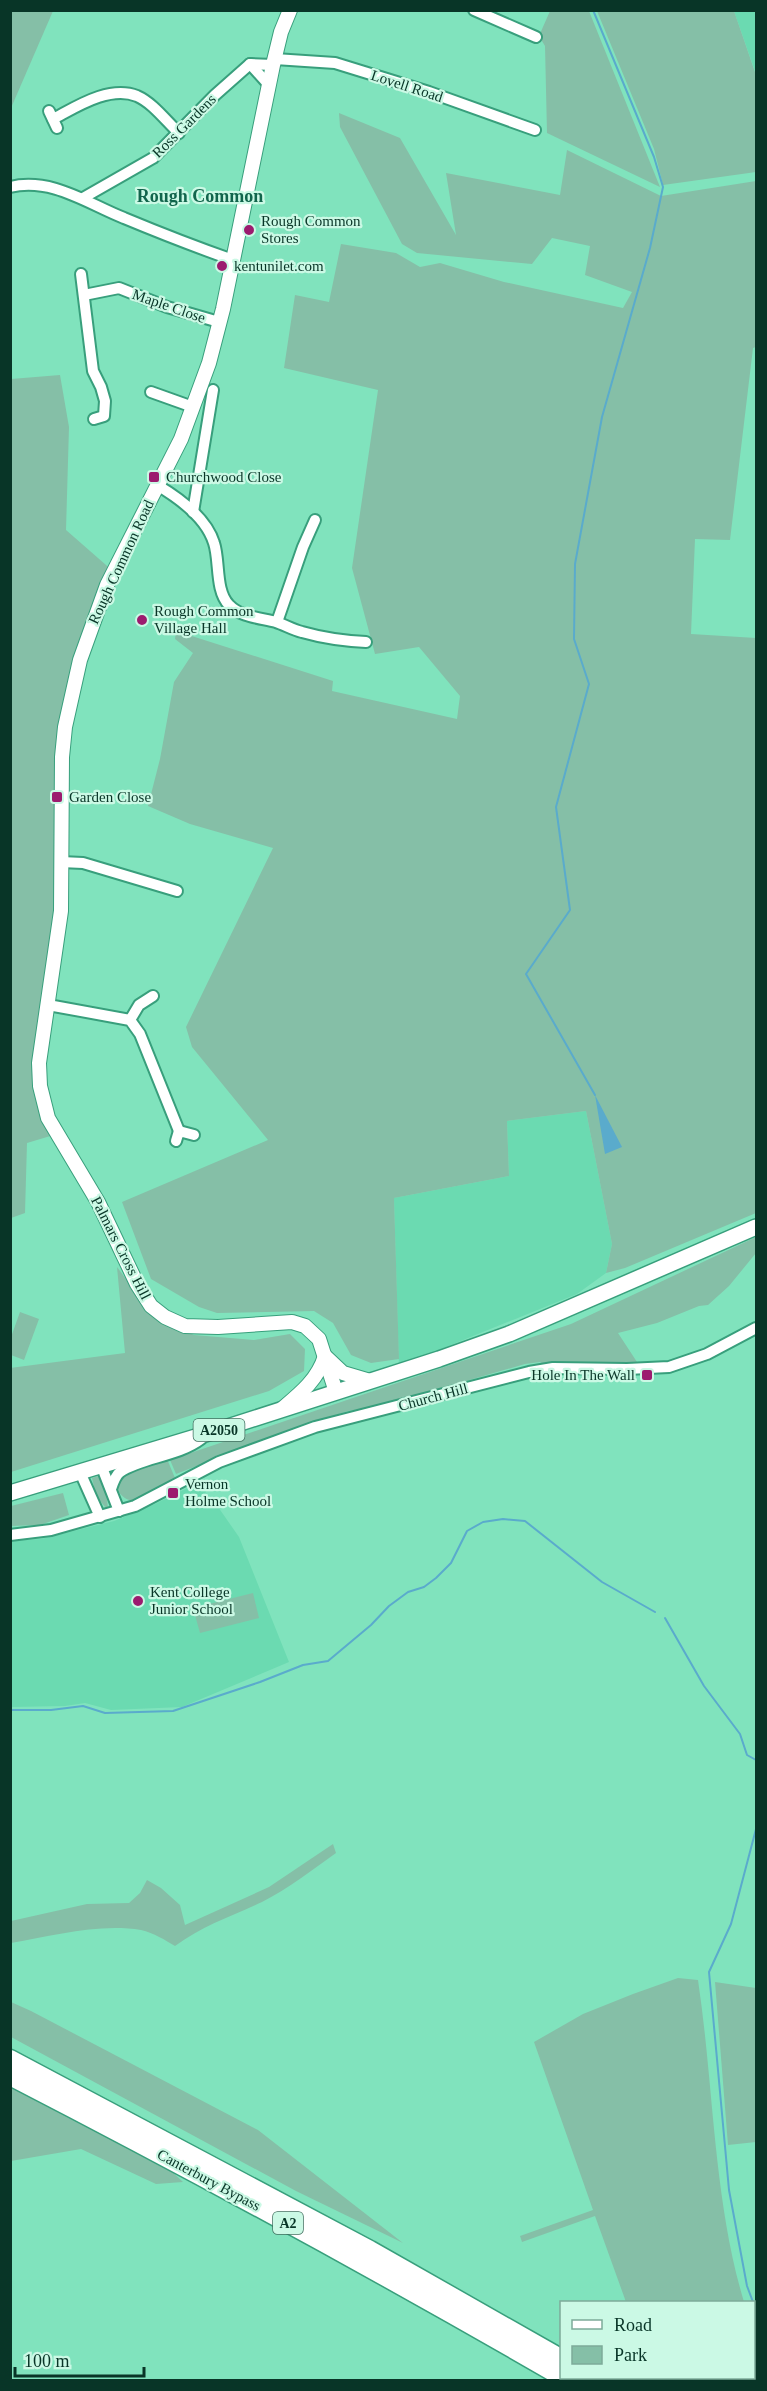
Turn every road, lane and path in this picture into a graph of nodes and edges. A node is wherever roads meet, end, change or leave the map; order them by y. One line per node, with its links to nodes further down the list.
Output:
1 (290, 10): 4 (street, Rough Common Road)
2 (474, 10): 3 (street)
3 (536, 38)
4 (274, 62): 5 (street); 6 (street, Rough Common Road); 8 (street, Lovell Road)
5 (250, 64): 6 (street); 9 (street, Ross Gardens)
6 (269, 86): 12 (street, Rough Common Road)
7 (53, 119): 9 (street)
8 (535, 130)
9 (178, 133): 11 (street, Ross Gardens)
10 (10, 187): 11 (street)
11 (83, 198): 12 (street)
12 (233, 260): 15 (street, Rough Common Road)
13 (81, 274): 14 (street)
14 (84, 295): 15 (street, Maple Close); 20 (street)
15 (219, 322): 18 (street, Rough Common Road)
16 (213, 390): 19 (street)
17 (151, 392): 18 (street)
18 (192, 410): 19 (street); 21 (street, Rough Common Road)
19 (208, 416): 22 (street)
20 (94, 419)
21 (157, 485): 22 (street); 26 (street, Rough Common Road)
22 (193, 512): 24 (street)
23 (315, 520): 24 (street)
24 (277, 622): 25 (street)
25 (366, 642)
26 (61, 862): 27 (street); 29 (street, Rough Common Road)
27 (177, 891)
28 (153, 996): 30 (street)
29 (48, 1005): 30 (street); 34 (street, Palmars Cross Hill)
30 (130, 1020): 31 (street)
31 (195, 1135)
32 (756, 1227): 35 (main road, A2050)
33 (756, 1328): 43 (street, Church Hill)
34 (325, 1356): 35 (street); 36 (street, Palmars Cross Hill); 37 (street)
35 (371, 1381): 36 (main road, A2050)
36 (336, 1392): 37 (main road, A2050)
37 (282, 1410): 38 (main road, A2050)
38 (209, 1433): 39 (main road, A2050); 41 (street)
39 (101, 1465): 40 (main road, A2050); 41 (street)
40 (80, 1472): 42 (main road, A2050); 44 (street)
41 (111, 1489): 43 (street)
42 (10, 1493)
43 (119, 1511): 44 (street, Church Hill)
44 (100, 1516): 45 (street, Church Hill)
45 (10, 1535)
46 (10, 2059): 48 (highway, Canterbury Bypass / A2)
47 (10, 2076): 49 (highway, Canterbury Bypass / A2)
48 (560, 2358)
49 (560, 2376)

